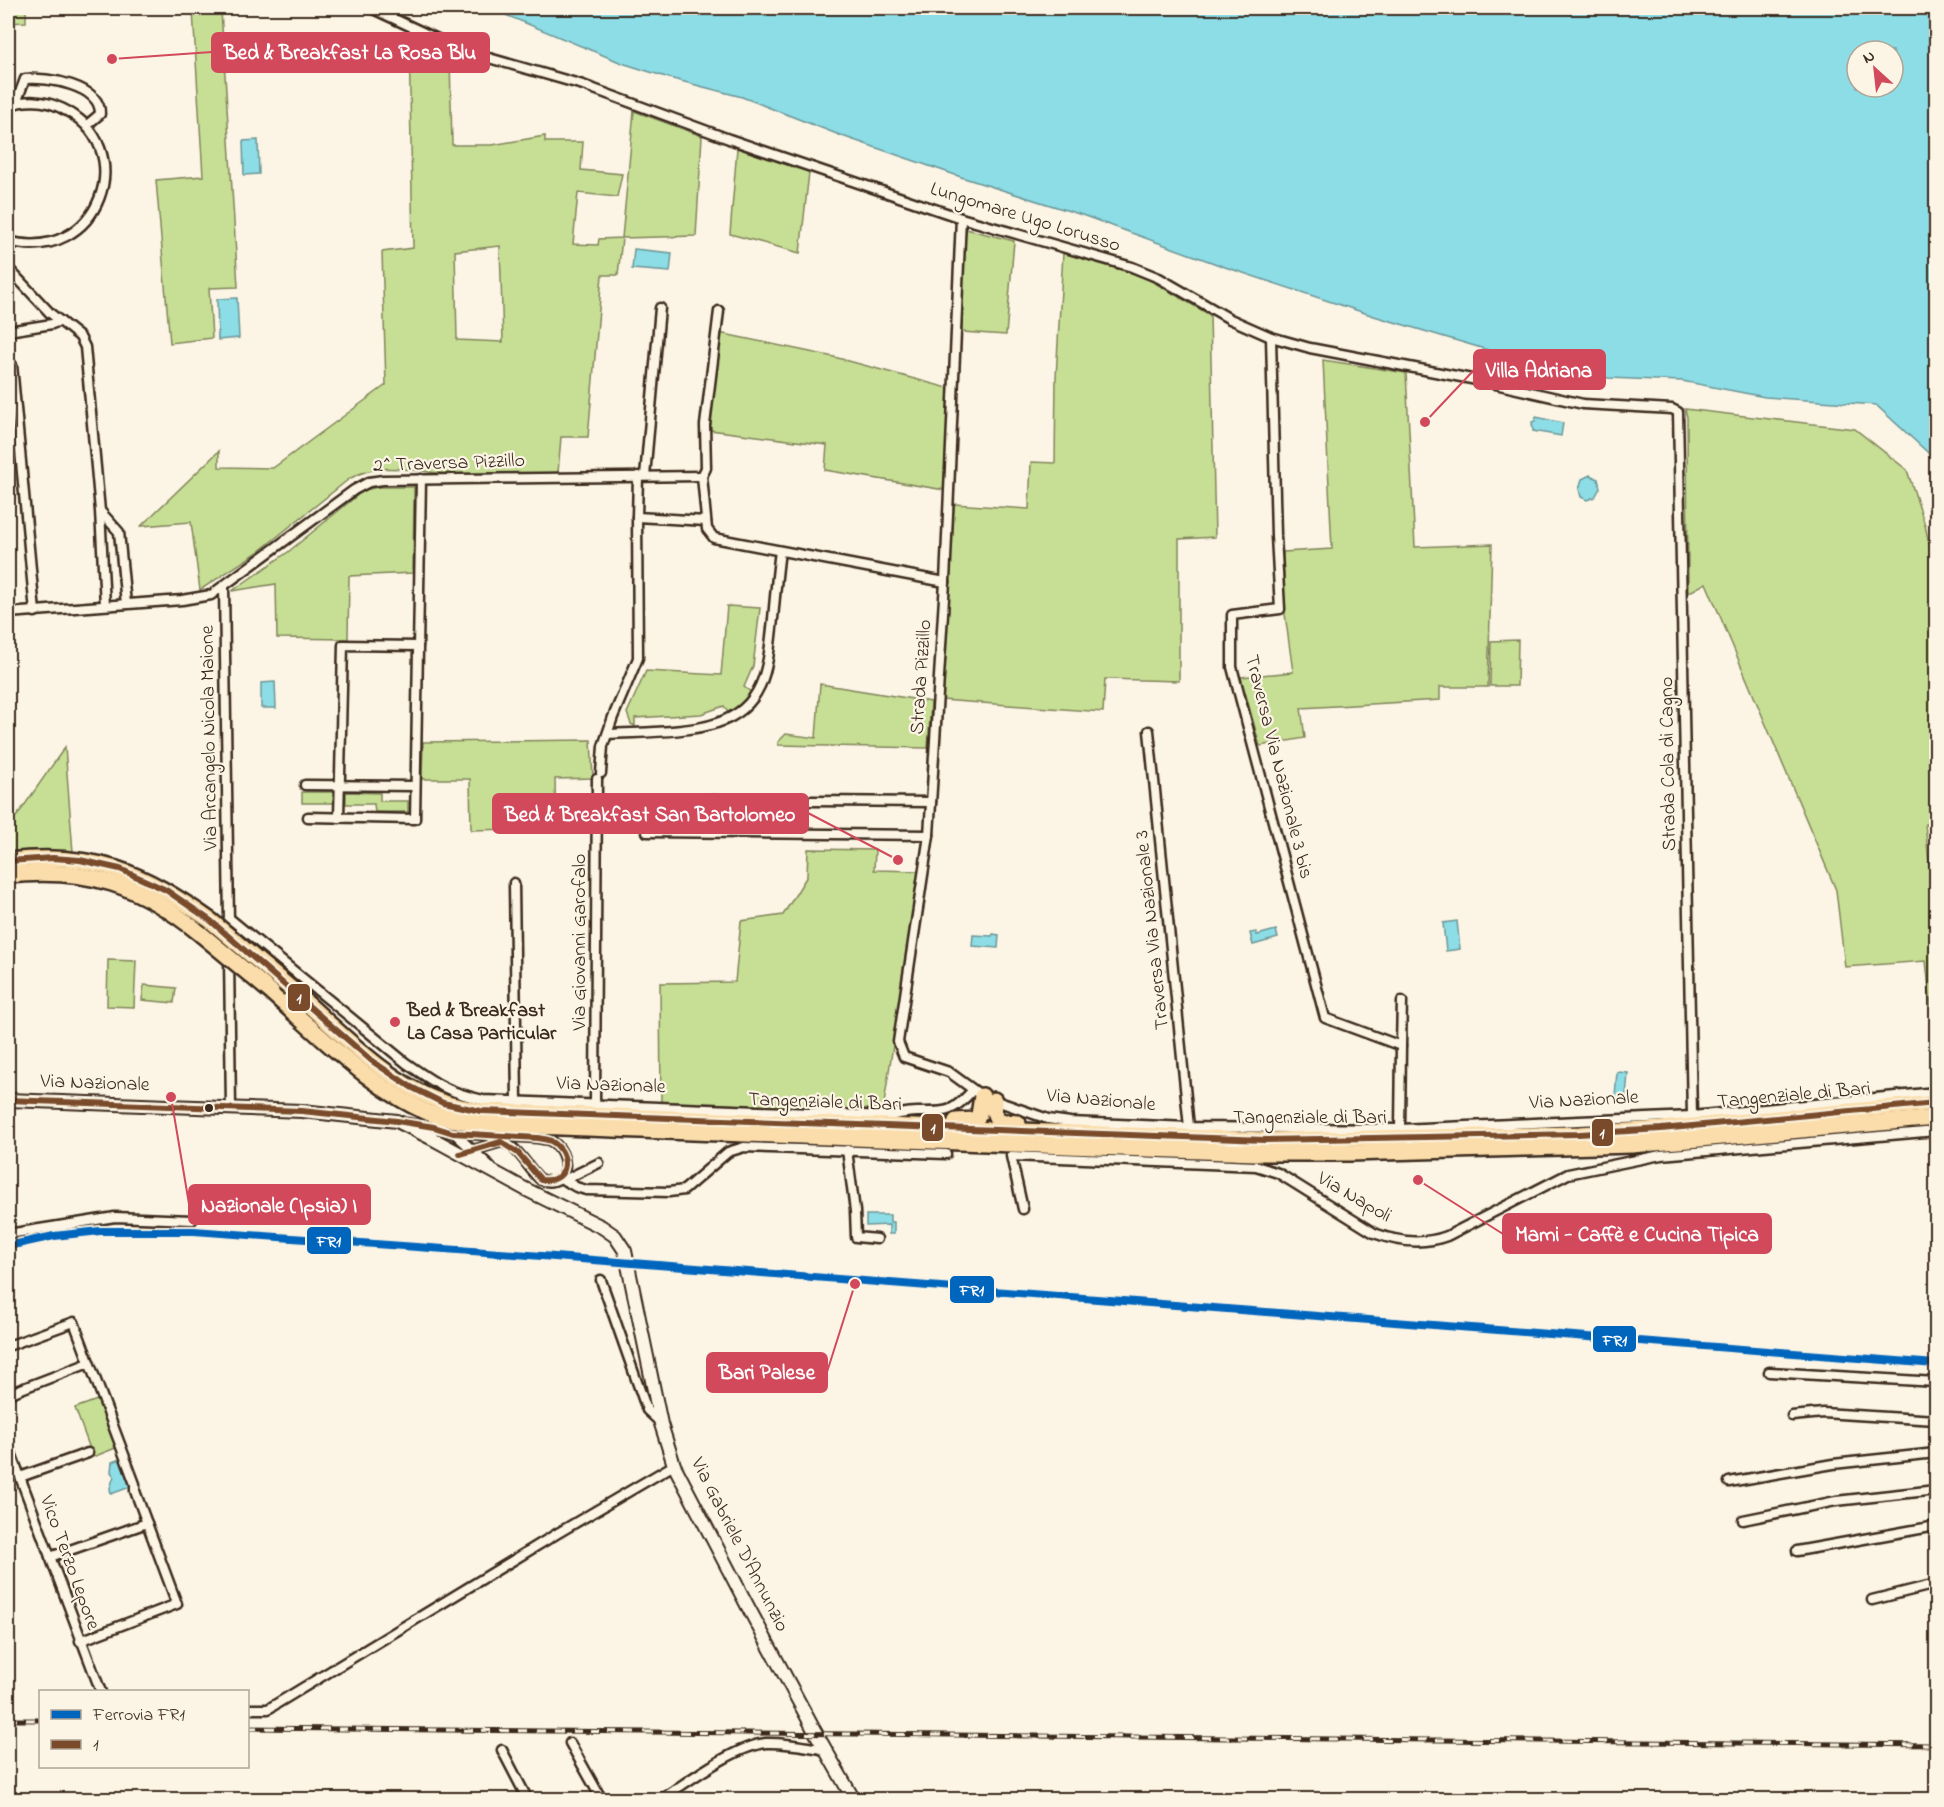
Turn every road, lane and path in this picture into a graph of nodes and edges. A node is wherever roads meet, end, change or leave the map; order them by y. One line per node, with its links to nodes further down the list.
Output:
1 (371, 8): 4 (street, Lungomare Ugo Lorusso)
2 (12, 104): 3 (street); 3 (street)
3 (87, 125): 5 (street)
4 (961, 218): 11 (street, Lungomare Ugo Lorusso); 21 (street, Strada Pizzillo)
5 (8, 241)
6 (8, 268): 9 (street)
7 (660, 308): 14 (street)
8 (719, 311): 15 (street)
9 (60, 321): 10 (street); 17 (street)
10 (8, 331)
11 (1271, 337): 13 (street, Lungomare Ugo Lorusso); 44 (street, Traversa Via Nazionale 3 bis)
12 (12, 365): 25 (street)
13 (1678, 412): 52 (street, Strada Cola di Cagno)
14 (642, 476): 15 (street, 2^ Traversa Pizzillo); 16 (street, 2^ Traversa Pizzillo); 18 (street)
15 (702, 476): 19 (street)
16 (421, 479): 22 (street, 2^ Traversa Pizzillo); 27 (street)
17 (100, 511): 23 (street); 24 (street)
18 (637, 517): 19 (street); 29 (street, Via Giovanni Garofalo)
19 (706, 521): 20 (street)
20 (780, 551): 21 (street); 29 (street)
21 (945, 582): 34 (street, Strada Pizzillo)
22 (224, 587): 23 (street, Via Arcangelo Nicola Maione); 42 (street, Via Arcangelo Nicola Maione)
23 (126, 604): 24 (street, Via Arcangelo Nicola Maione)
24 (105, 605): 25 (street, Via Arcangelo Nicola Maione)
25 (35, 612): 26 (street, Via Arcangelo Nicola Maione)
26 (8, 614)
27 (418, 646): 31 (street); 32 (street)
28 (1149, 730): 56 (street, Traversa Via Nazionale 3)
29 (608, 734): 50 (street, Via Giovanni Garofalo)
30 (305, 784): 31 (street)
31 (340, 785): 32 (street); 36 (street)
32 (415, 786): 36 (street)
33 (677, 800): 34 (street)
34 (931, 802): 38 (street, Strada Pizzillo)
35 (308, 817): 36 (street)
36 (339, 818)
37 (647, 832): 38 (street)
38 (929, 835): 46 (street, Strada Pizzillo)
39 (8, 861): 55 (highway, Tangenziale di Bari, bridge)
40 (8, 875): 53 (highway, Tangenziale di Bari, bridge)
41 (514, 883): 48 (street)
42 (229, 918): 48 (street, Via Nazionale); 51 (street, Via Arcangelo Nicola Maione)
43 (1402, 1001): 44 (street)
44 (1401, 1046): 57 (street)
45 (1936, 1092): 52 (street, Via Nazionale)
46 (983, 1096): 50 (street, Via Nazionale); 55 (highway); 56 (street, Via Nazionale); 59 (highway)
47 (8, 1100): 51 (street, Via Nazionale)
48 (517, 1101): 50 (street, Via Nazionale)
49 (1936, 1103): 59 (highway, Tangenziale di Bari)
50 (595, 1104)
51 (231, 1108): 54 (street, Via Nazionale)
52 (1692, 1116): 57 (street, Via Nazionale)
53 (1936, 1118)
54 (397, 1121): 60 (street); 61 (street)
55 (881, 1126): 59 (highway, Tangenziale di Bari)
56 (1189, 1127): 57 (street, Via Nazionale)
57 (1400, 1129)
58 (1936, 1131): 71 (street, Via Napoli)
59 (1040, 1132)
60 (453, 1133): 61 (street); 63 (street); 70 (street)
61 (445, 1146): 65 (street)
62 (490, 1146): 63 (street); 67 (street); 70 (street)
63 (474, 1150): 65 (street); 67 (street)
64 (847, 1150): 66 (street); 70 (street); 74 (street)
65 (460, 1154): 69 (street)
66 (946, 1154)
67 (486, 1162): 69 (street)
68 (599, 1163): 70 (street)
69 (500, 1176): 83 (street, Via Gabriele D'Annunzio)
70 (562, 1179)
71 (1023, 1209)
72 (192, 1220): 73 (street)
73 (8, 1234)
74 (877, 1239)
75 (601, 1280): 83 (street)
76 (8, 1346): 77 (street)
77 (89, 1363): 80 (street); 92 (street)
78 (1769, 1372): 79 (street)
79 (1936, 1382)
80 (8, 1394)
81 (1792, 1416): 82 (street)
82 (1936, 1420)
83 (661, 1424): 87 (street, Via Gabriele D'Annunzio)
84 (8, 1445): 88 (street, Vico Terzo Lepore)
85 (88, 1453): 88 (street)
86 (1936, 1453): 89 (street)
87 (674, 1465): 100 (street); 103 (street, Via Gabriele D'Annunzio)
88 (20, 1477): 95 (street, Vico Terzo Lepore)
89 (1729, 1482)
90 (1936, 1490): 91 (street)
91 (1743, 1520)
92 (147, 1523): 95 (street); 98 (street)
93 (1936, 1526): 94 (street)
94 (1797, 1551)
95 (50, 1557): 98 (street, Vico Terzo Lepore)
96 (1936, 1584): 97 (street)
97 (1872, 1600)
98 (80, 1641): 99 (street, Vico Terzo Lepore)
99 (100, 1690)
100 (249, 1708)
101 (570, 1743): 106 (street)
102 (502, 1750): 105 (street)
103 (827, 1750): 104 (street); 108 (street, Via Gabriele D'Annunzio)
104 (672, 1796): 107 (street)
105 (528, 1800)
106 (602, 1800)
107 (660, 1800)
108 (854, 1800)

